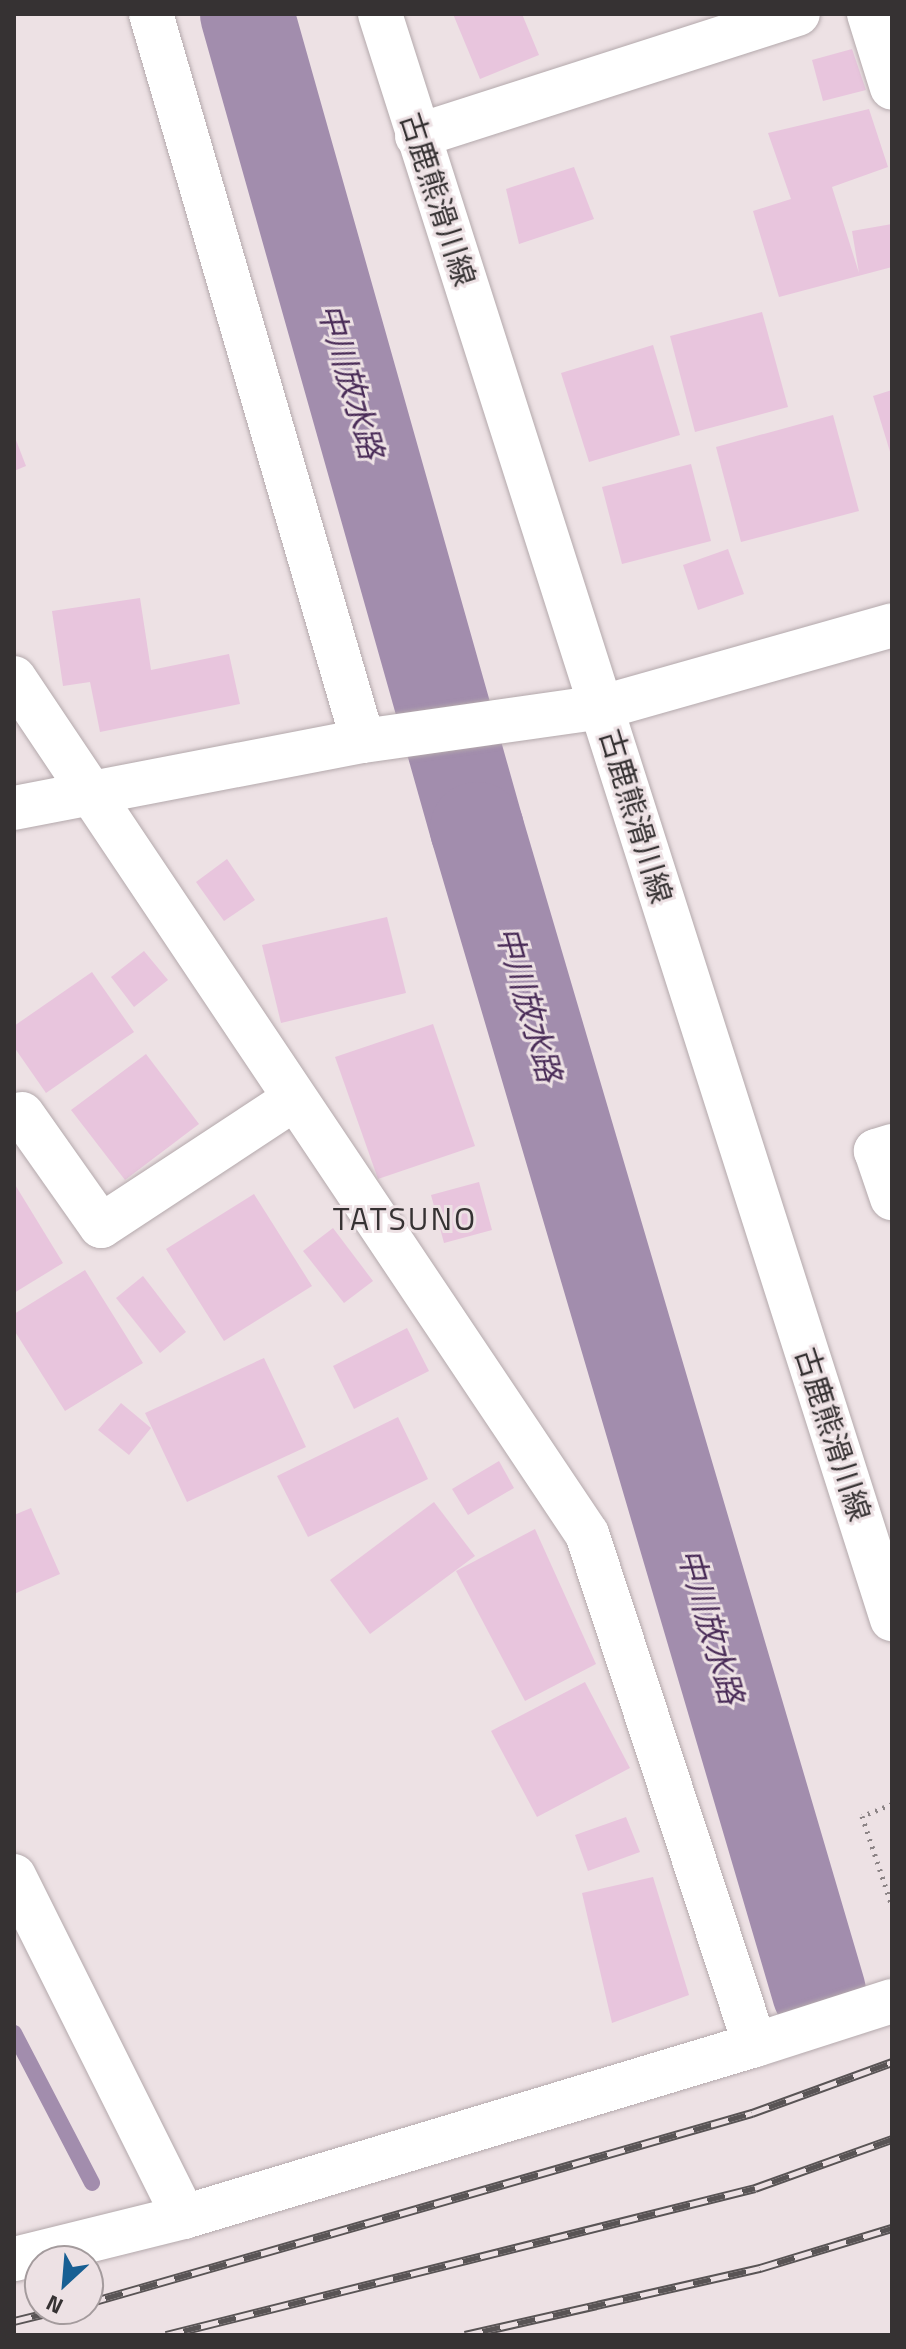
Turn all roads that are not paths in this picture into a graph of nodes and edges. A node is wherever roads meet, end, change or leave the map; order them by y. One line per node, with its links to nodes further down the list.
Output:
1 (151, 14): 10 (street)
2 (380, 14): 6 (street, 古鹿熊滑川線)
3 (798, 14): 6 (street)
4 (869, 14): 5 (street)
5 (892, 88)
6 (417, 136): 9 (street, 古鹿熊滑川線)
7 (892, 625): 9 (street)
8 (14, 678): 11 (street)
9 (603, 707): 10 (street); 17 (street, 古鹿熊滑川線)
10 (363, 741): 11 (street)
11 (88, 793): 12 (street); 13 (street)
12 (14, 808)
13 (293, 1100): 14 (street); 20 (street)
14 (22, 1114)
15 (892, 1146): 16 (street)
16 (892, 1198)
17 (892, 1619)
18 (14, 1876): 21 (street)
19 (892, 2001): 20 (street)
20 (755, 2045): 21 (street)
21 (184, 2217): 22 (street)
22 (14, 2259)

